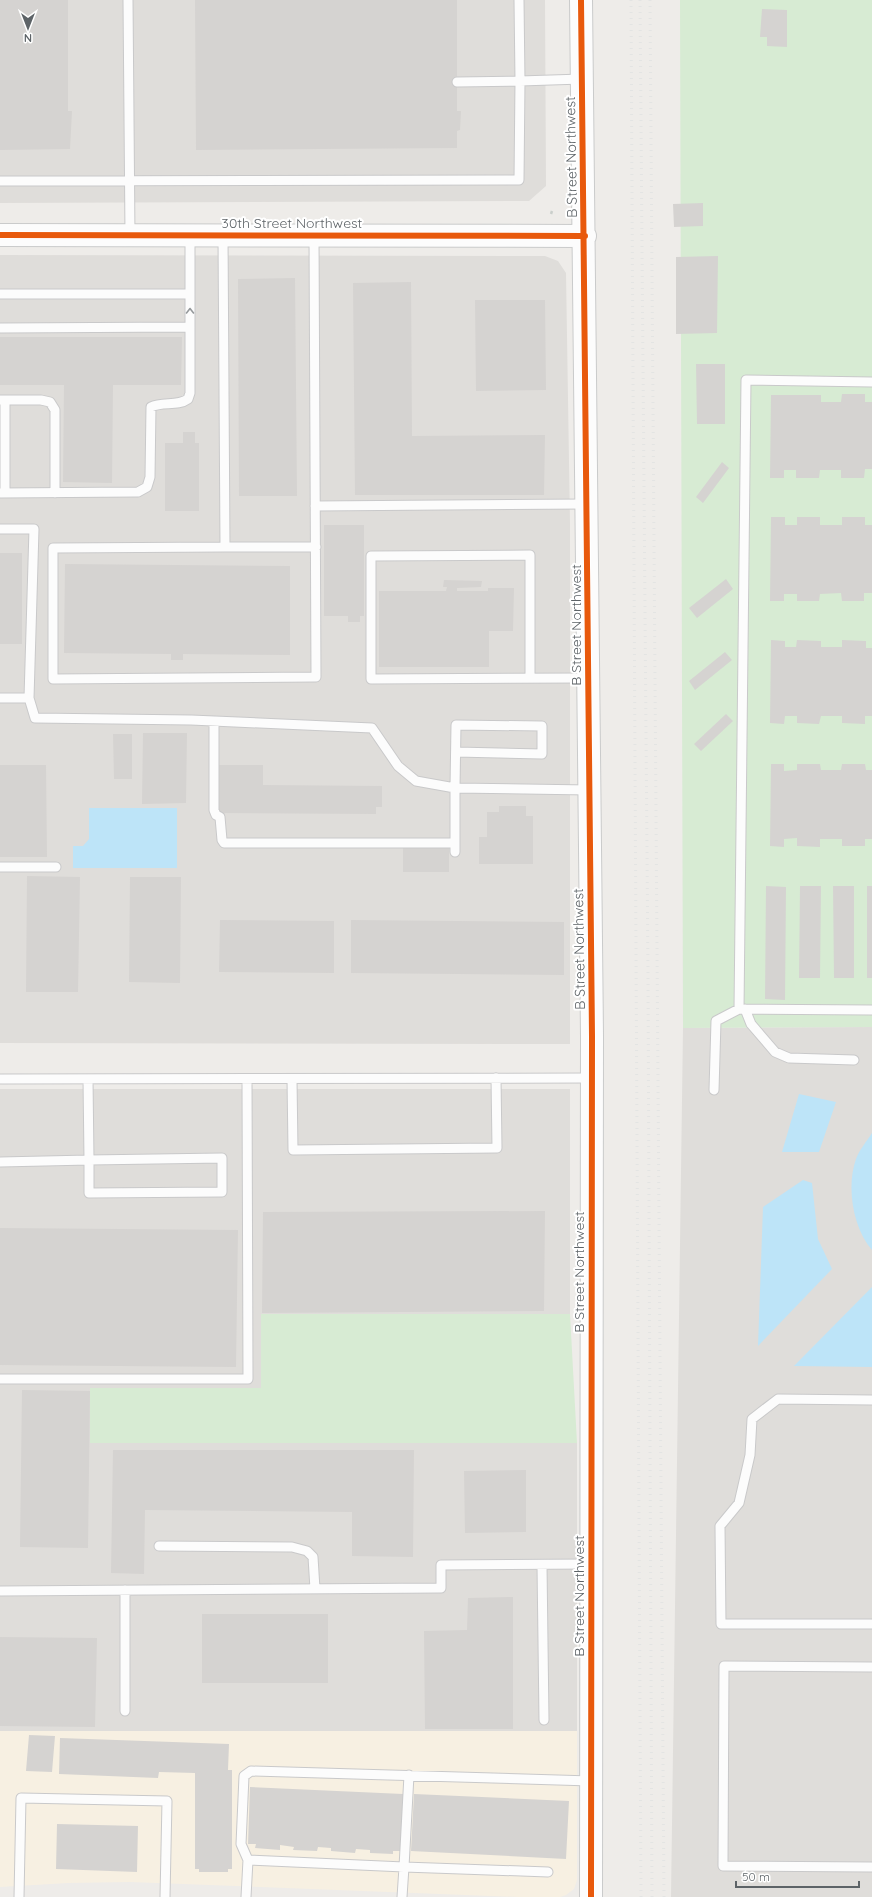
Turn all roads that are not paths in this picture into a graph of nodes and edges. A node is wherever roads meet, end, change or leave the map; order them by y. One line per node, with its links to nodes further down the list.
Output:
1 (128, 0): 7 (lane)
2 (519, 0): 5 (lane)
3 (581, 0): 4 (street, B Street Northwest)
4 (582, 78): 5 (lane); 14 (street, B Street Northwest)
5 (520, 81): 6 (lane); 7 (lane)
6 (457, 82)
7 (130, 180): 8 (lane); 10 (lane)
8 (0, 181)
9 (0, 235): 10 (street, 30th Street Northwest)
10 (130, 235): 11 (street, 30th Street Northwest)
11 (190, 235): 12 (street, 30th Street Northwest); 16 (lane)
12 (223, 235): 13 (street, 30th Street Northwest); 26 (lane)
13 (314, 235): 14 (street, 30th Street Northwest); 24 (lane)
14 (584, 236): 23 (street, B Street Northwest)
15 (0, 294): 16 (lane)
16 (190, 294): 18 (lane, one-way to 16)
17 (0, 328): 18 (lane)
18 (190, 328): 21 (lane)
19 (872, 382): 40 (lane)
20 (3, 400): 21 (lane); 22 (lane)
21 (55, 492): 22 (lane)
22 (3, 493)
23 (587, 504): 24 (lane); 29 (street, B Street Northwest)
24 (315, 506): 27 (lane)
25 (0, 529): 31 (lane)
26 (225, 547): 27 (lane); 27 (lane)
27 (316, 547)
28 (530, 678): 28 (lane); 29 (lane)
29 (588, 678): 35 (street, B Street Northwest)
30 (0, 698): 31 (lane)
31 (30, 698): 32 (lane)
32 (214, 721): 34 (lane); 36 (lane)
33 (456, 752): 33 (lane); 34 (lane)
34 (455, 788): 35 (lane); 36 (lane)
35 (589, 790): 44 (street, B Street Northwest)
36 (454, 843): 37 (lane)
37 (455, 852)
38 (0, 867): 39 (lane)
39 (56, 867)
40 (742, 1009): 41 (lane); 42 (lane); 49 (lane)
41 (872, 1010)
42 (854, 1060)
43 (496, 1078): 44 (lane); 48 (lane); 48 (lane)
44 (591, 1078): 56 (street, B Street Northwest)
45 (0, 1079): 46 (lane)
46 (88, 1079): 47 (lane); 50 (lane)
47 (247, 1079): 48 (lane); 52 (lane)
48 (292, 1079)
49 (714, 1090)
50 (89, 1160): 50 (lane); 51 (lane)
51 (0, 1162)
52 (0, 1379)
53 (872, 1400): 60 (lane)
54 (159, 1546): 57 (lane)
55 (542, 1564): 56 (lane); 57 (lane); 63 (lane)
56 (591, 1564): 65 (street, B Street Northwest)
57 (315, 1589): 58 (lane)
58 (125, 1590): 59 (lane); 62 (lane)
59 (0, 1591)
60 (872, 1624)
61 (872, 1667): 68 (lane)
62 (125, 1711)
63 (544, 1720)
64 (409, 1776): 65 (lane); 66 (lane); 67 (lane)
65 (591, 1781): 74 (street, B Street Northwest)
66 (248, 1860): 67 (lane); 72 (lane)
67 (404, 1867): 69 (lane); 73 (lane)
68 (872, 1867)
69 (548, 1872)
70 (19, 1897): 71 (lane)
71 (165, 1897)
72 (246, 1897)
73 (402, 1897)
74 (591, 1897)

